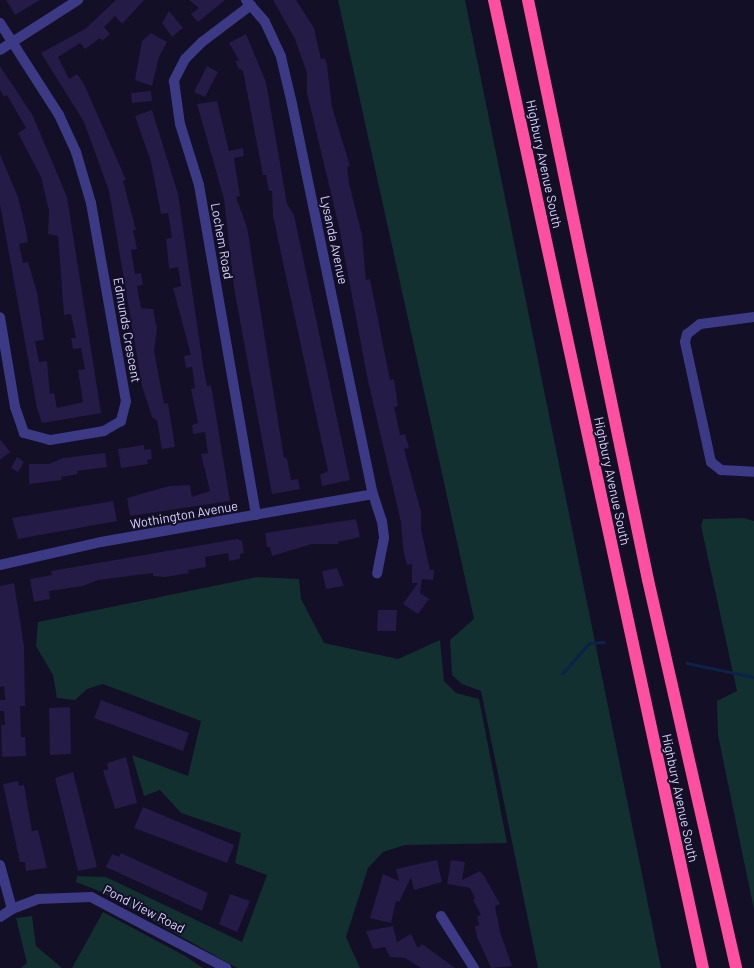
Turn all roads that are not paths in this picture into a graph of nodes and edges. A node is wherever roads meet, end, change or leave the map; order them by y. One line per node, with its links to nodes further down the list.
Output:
1 (78, 0): 6 (street)
2 (494, 0): 21 (highway, Highbury Avenue South)
3 (528, 0): 22 (highway, Highbury Avenue South)
4 (248, 2): 11 (street, Lysanda Avenue); 12 (street, Lochem Road)
5 (0, 23): 6 (street)
6 (13, 43): 7 (street); 8 (street, Edmunds Crescent)
7 (0, 50)
8 (0, 317)
9 (754, 317): 10 (street)
10 (754, 472)
11 (373, 494): 12 (street, Wothington Avenue); 14 (street, Lysanda Avenue)
12 (256, 515): 13 (street, Wothington Avenue)
13 (0, 565)
14 (377, 574)
15 (0, 865): 16 (street)
16 (12, 909): 18 (street, Pond View Road); 19 (street, Pond View Road)
17 (441, 916): 20 (street)
18 (0, 917)
19 (226, 968)
20 (474, 968)
21 (703, 968)
22 (736, 968)

